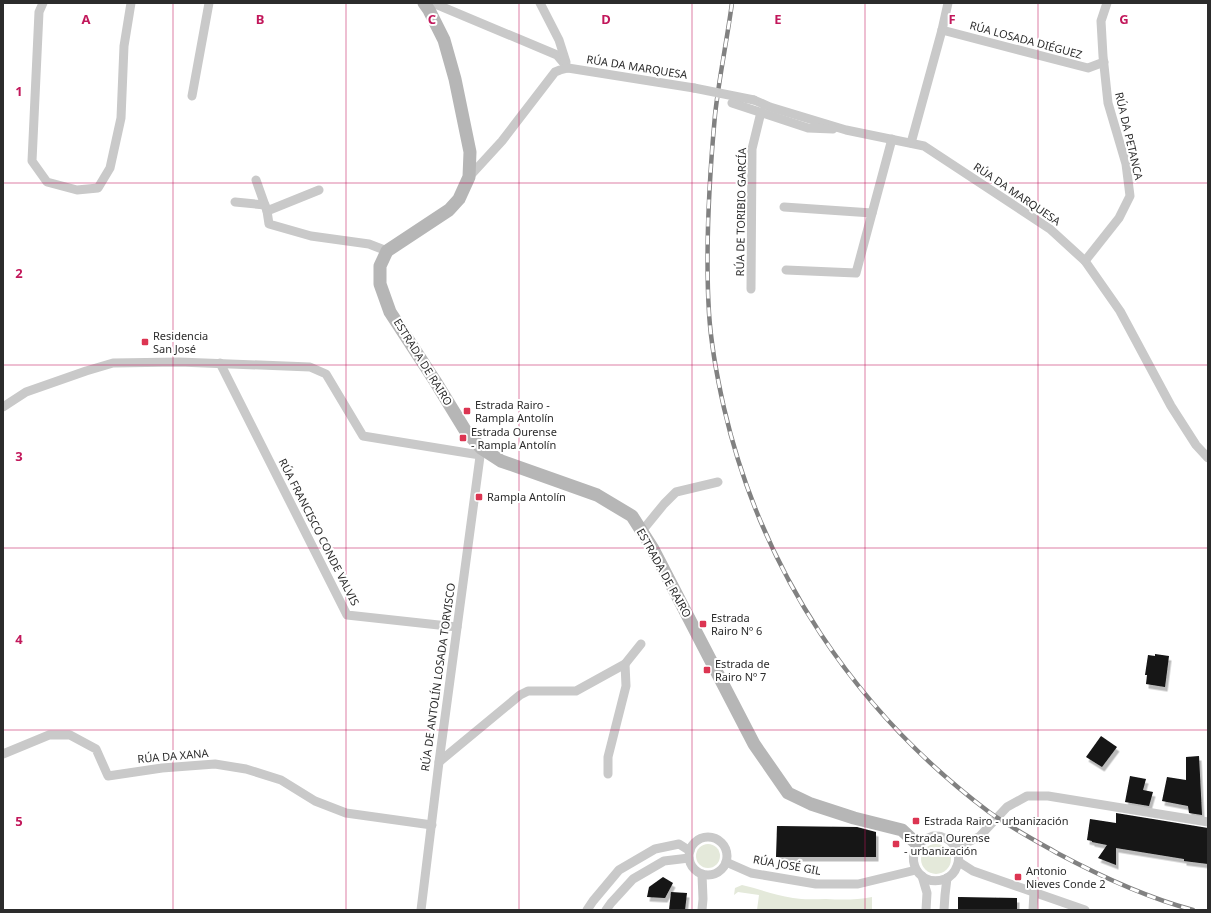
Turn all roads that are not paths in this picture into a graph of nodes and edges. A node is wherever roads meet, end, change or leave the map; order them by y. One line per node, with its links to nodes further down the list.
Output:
1 (43, 3): 2 (street)
2 (131, 3)
3 (209, 3): 12 (street)
4 (424, 3): 18 (street)
5 (434, 3): 11 (street)
6 (540, 3): 11 (street)
7 (948, 3): 9 (street)
8 (1107, 3): 10 (street, RÚA DA PETANCA)
9 (942, 30): 10 (street, RÚA LOSADA DIÉGUEZ); 17 (street)
10 (1104, 62): 26 (street, RÚA DA PETANCA)
11 (568, 68): 15 (street, RÚA DA MARQUESA, bridge); 18 (street)
12 (192, 96)
13 (732, 103): 14 (street, RÚA DA MARQUESA)
14 (761, 112): 15 (street, RÚA DA MARQUESA); 28 (street, RÚA DE TORIBIO GARCÍA)
15 (846, 130): 16 (street, RÚA DA MARQUESA)
16 (892, 139): 17 (street, RÚA DA MARQUESA); 24 (street)
17 (911, 143): 26 (street, RÚA DA MARQUESA)
18 (469, 177): 25 (street)
19 (256, 180): 23 (street)
20 (320, 190): 23 (street)
21 (236, 202): 23 (street)
22 (784, 207): 24 (street)
23 (266, 208): 25 (street)
24 (872, 213): 27 (street)
25 (387, 251): 31 (street, ESTRADA DE RAIRO)
26 (1085, 260): 32 (street, RÚA DA MARQUESA)
27 (786, 270)
28 (751, 289)
29 (220, 363): 30 (street); 31 (street); 35 (street, RÚA FRANCISCO CONDE VALVIS)
30 (3, 407)
31 (480, 452): 34 (street, ESTRADA DE RAIRO); 35 (street, RÚA DE ANTOLÍN LOSADA TORVISCO)
32 (1208, 458)
33 (718, 482): 34 (street)
34 (642, 530): 43 (street, ESTRADA DE RAIRO)
35 (457, 627): 39 (street, RÚA DE ANTOLÍN LOSADA TORVISCO)
36 (641, 644): 37 (street)
37 (625, 664): 39 (street); 40 (street)
38 (3, 754): 42 (street, RÚA DA XANA)
39 (439, 762): 42 (street, RÚA DE ANTOLÍN LOSADA TORVISCO)
40 (608, 774)
41 (1208, 822): 44 (street)
42 (432, 825): 52 (street, RÚA DE ANTOLÍN LOSADA TORVISCO)
43 (918, 845): 44 (street); 48 (street)
44 (956, 847): 47 (street)
45 (690, 854): 46 (street); 49 (street); 53 (street); 54 (street)
46 (726, 862): 48 (street, RÚA JOSÉ GIL); 49 (street)
47 (959, 862): 50 (street); 51 (street)
48 (919, 873): 50 (street); 56 (street)
49 (702, 874): 55 (street)
50 (947, 878): 57 (street)
51 (1034, 892): 58 (street); 59 (street)
52 (421, 910)
53 (588, 910)
54 (606, 910)
55 (702, 910)
56 (926, 910)
57 (944, 910)
58 (1033, 910)
59 (1085, 910)

